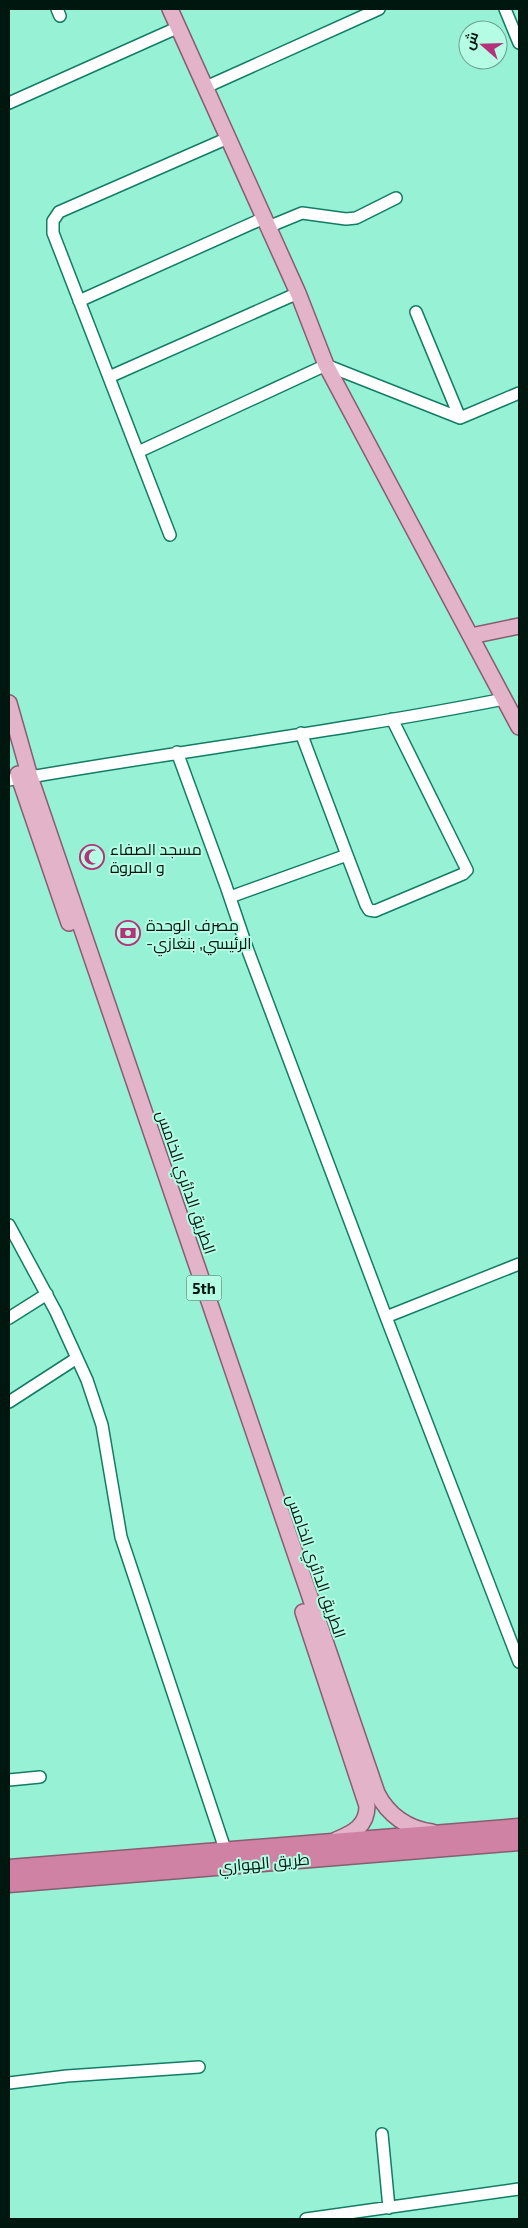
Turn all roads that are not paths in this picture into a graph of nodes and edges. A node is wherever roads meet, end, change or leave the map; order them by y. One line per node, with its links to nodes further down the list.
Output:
1 (170, 9): 4 (main road)
2 (379, 9): 6 (street)
3 (505, 9): 5 (street)
4 (178, 27): 6 (main road); 7 (street)
5 (519, 43)
6 (206, 87): 8 (main road)
7 (9, 103)
8 (228, 138): 10 (main road); 12 (street)
9 (396, 198): 10 (street)
10 (266, 223): 11 (main road); 12 (street)
11 (298, 293): 14 (main road); 15 (street)
12 (79, 301): 15 (street)
13 (416, 312): 17 (street)
14 (326, 365): 17 (street); 18 (street); 21 (main road)
15 (109, 377): 18 (street)
16 (519, 393): 17 (street)
17 (460, 418)
18 (138, 452): 19 (street)
19 (170, 535)
20 (519, 626): 21 (main road)
21 (471, 636): 22 (main road)
22 (504, 699): 24 (street); 25 (main road)
23 (9, 703): 29 (main road, الطريق الدائري الخامس / 5th)
24 (392, 720): 26 (street); 30 (street)
25 (519, 727)
26 (301, 733): 28 (street); 30 (street)
27 (9, 742): 29 (main road, الطريق الدائري الخامس / 5th)
28 (177, 752): 29 (street); 31 (street)
29 (19, 779): 40 (main road, الطريق الدائري الخامس / 5th)
30 (347, 855): 31 (street)
31 (230, 897): 36 (street)
32 (9, 1225): 33 (street)
33 (12, 1238): 35 (street)
34 (519, 1264): 36 (street)
35 (46, 1294): 37 (street); 38 (street)
36 (386, 1317): 41 (street)
37 (9, 1318)
38 (77, 1358): 39 (street); 48 (street)
39 (9, 1402)
40 (241, 1413): 45 (main road, الطريق الدائري الخامس / 5th); 47 (main road, الطريق الدائري الخامس / 5th)
41 (519, 1662)
42 (40, 1777): 43 (street)
43 (9, 1780)
44 (519, 1827): 45 (highway, طريق الهواري)
45 (444, 1833): 47 (highway, طريق الهواري)
46 (519, 1842): 50 (highway, طريق الهواري)
47 (326, 1844): 48 (highway, طريق الهواري)
48 (226, 1852): 49 (highway, طريق الهواري)
49 (9, 1868)
50 (9, 1884)
51 (199, 2067): 52 (street)
52 (9, 2084)
53 (382, 2134): 55 (street)
54 (519, 2189): 55 (street)
55 (385, 2212): 56 (street)
56 (306, 2219)

